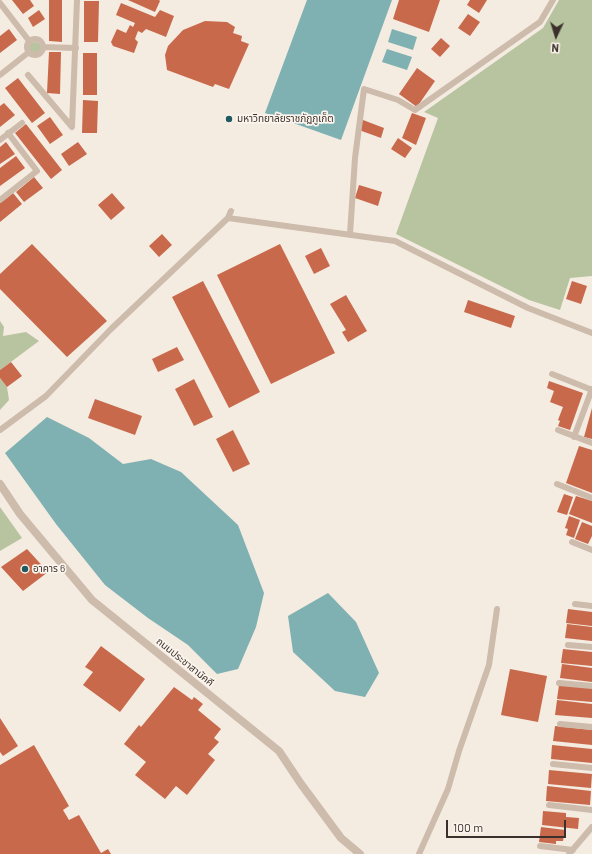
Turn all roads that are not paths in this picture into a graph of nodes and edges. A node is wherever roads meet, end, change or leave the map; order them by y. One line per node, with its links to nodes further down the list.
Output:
1 (77, 0): 6 (street)
2 (553, 0): 16 (street)
3 (0, 3): 4 (street)
4 (30, 42): 5 (street); 7 (street)
5 (43, 47): 6 (street); 7 (street)
6 (76, 48): 9 (street)
7 (29, 52): 8 (street)
8 (0, 75)
9 (28, 75)
10 (22, 123): 11 (street)
11 (8, 133): 12 (street); 13 (street)
12 (0, 140)
13 (0, 200)
14 (231, 211): 15 (street)
15 (228, 218): 16 (street); 20 (street)
16 (350, 234): 17 (street)
17 (592, 333)
18 (552, 374): 19 (street)
19 (592, 389): 22 (street)
20 (0, 430)
21 (558, 430): 22 (street)
22 (574, 437): 23 (street)
23 (592, 443)
24 (0, 484): 45 (street, ถนนประชาสามัคคี)
25 (557, 484): 26 (street)
26 (592, 498)
27 (572, 542): 28 (street)
28 (592, 550)
29 (575, 604): 30 (street)
30 (592, 606)
31 (497, 609): 46 (street)
32 (568, 645): 33 (street)
33 (592, 647)
34 (559, 683): 35 (street)
35 (592, 686)
36 (560, 724): 37 (street)
37 (592, 727)
38 (552, 764): 39 (street)
39 (592, 768)
40 (549, 805): 41 (street)
41 (592, 810)
42 (592, 827): 44 (street)
43 (540, 846): 44 (street)
44 (571, 852)
45 (360, 854)
46 (419, 854)

